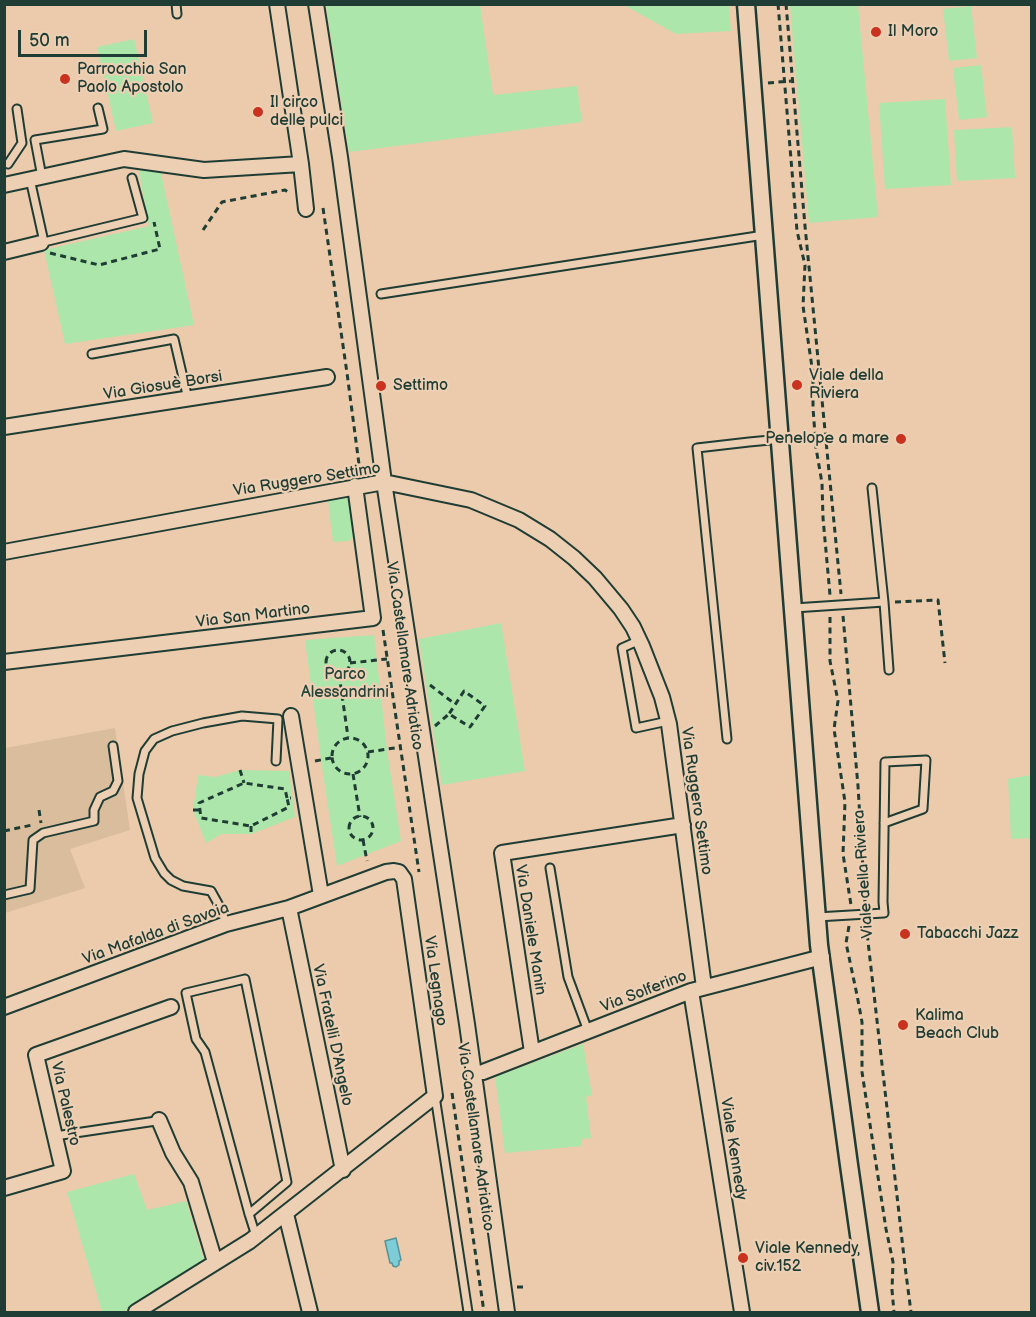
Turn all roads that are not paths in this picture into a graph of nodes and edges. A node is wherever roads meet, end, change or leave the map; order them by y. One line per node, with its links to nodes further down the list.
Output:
1 (176, 4): 5 (lane)
2 (277, 4): 9 (street)
3 (316, 4): 23 (street, Via Castellamare Adriatico)
4 (746, 4): 14 (street)
5 (177, 14)
6 (98, 108): 10 (lane)
7 (17, 109): 8 (lane)
8 (8, 164)
9 (302, 164): 10 (street); 13 (street)
10 (36, 178): 11 (lane); 12 (street)
11 (132, 178)
12 (4, 184)
13 (306, 206)
14 (764, 235): 17 (lane); 22 (street)
15 (41, 243): 16 (street)
16 (4, 252)
17 (381, 294)
18 (92, 354): 20 (lane)
19 (327, 377): 20 (street, Via Giosuè Borsi)
20 (188, 399): 21 (street, Via Giosuè Borsi)
21 (4, 427)
22 (780, 439): 28 (street); 34 (lane)
23 (384, 482): 24 (street, Via Ruggero Settimo); 29 (street, Via Ruggero Settimo); 65 (street, Via Castellamare Adriatico)
24 (359, 486): 26 (street, Via Ruggero Settimo); 30 (street, Via San Martino)
25 (872, 488): 27 (lane)
26 (4, 552)
27 (884, 602): 28 (lane); 31 (lane)
28 (794, 608): 44 (street)
29 (640, 640): 33 (street, Via Ruggero Settimo); 33 (lane)
30 (4, 662)
31 (889, 670)
32 (291, 716): 42 (street)
33 (668, 721): 38 (street, Via Ruggero Settimo)
34 (727, 740)
35 (113, 746): 41 (lane)
36 (276, 761): 45 (lane)
37 (884, 823): 37 (lane); 44 (lane)
38 (683, 825): 47 (street, Via Ruggero Settimo); 51 (street, Via Daniele Manin)
39 (550, 868): 50 (lane)
40 (399, 872): 42 (street, Via Mafalda di Savoia); 53 (street, Via Legnago)
41 (4, 895)
42 (321, 895): 43 (street, Via Mafalda di Savoia)
43 (289, 908): 45 (street, Via Mafalda di Savoia); 56 (street, Via Fratelli D'Angelo)
44 (817, 917): 46 (street)
45 (226, 924): 48 (street, Via Mafalda di Savoia)
46 (822, 957): 47 (street, Via Solferino); 67 (street)
47 (697, 989): 50 (street, Via Solferino); 66 (street, Viale Kennedy)
48 (4, 1007)
49 (171, 1007): 55 (street, Via Palestro)
50 (588, 1030): 51 (street, Via Solferino)
51 (532, 1052): 52 (street, Via Solferino)
52 (483, 1072)
53 (435, 1096): 56 (street); 64 (lane)
54 (158, 1120): 55 (lane); 61 (street)
55 (55, 1136): 57 (street, Via Palestro)
56 (343, 1170): 59 (street)
57 (4, 1188)
58 (249, 1214): 58 (lane); 60 (lane)
59 (286, 1214): 60 (street); 63 (street)
60 (256, 1236): 61 (street)
61 (215, 1262): 62 (street)
62 (143, 1311)
63 (310, 1312)
64 (468, 1312)
65 (507, 1312)
66 (742, 1312)
67 (870, 1312)

